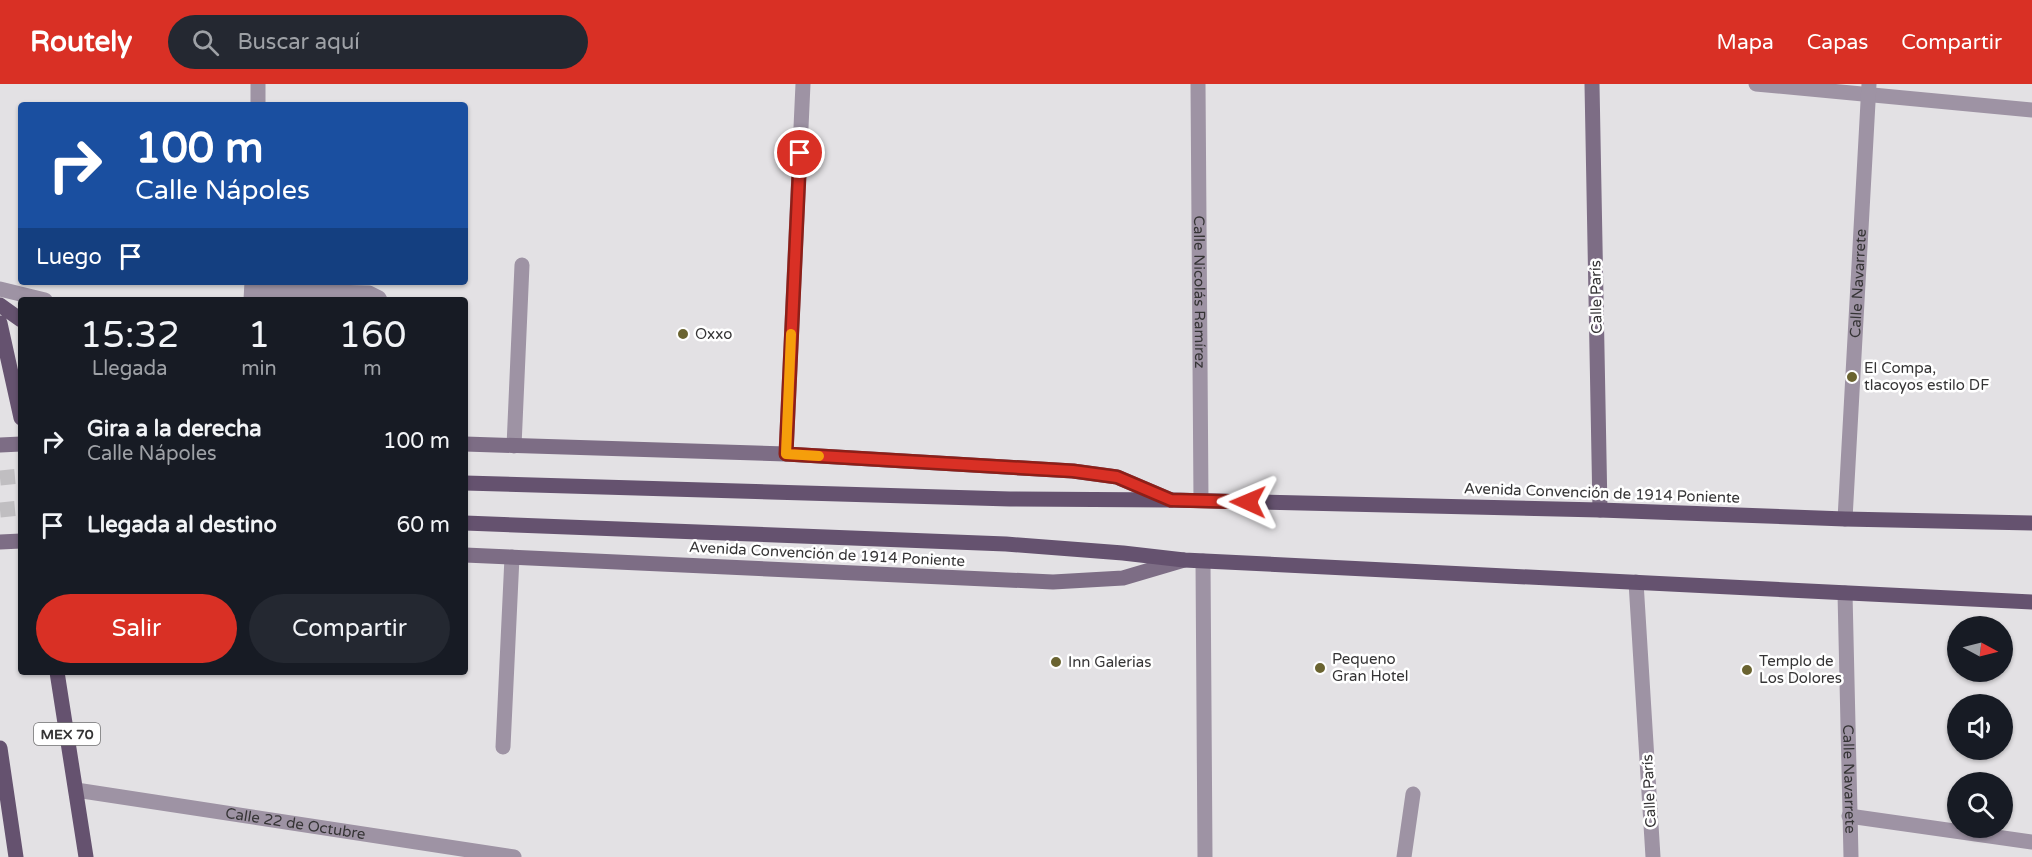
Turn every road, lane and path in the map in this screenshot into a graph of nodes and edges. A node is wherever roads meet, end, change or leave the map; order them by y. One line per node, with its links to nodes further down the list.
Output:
1 (258, 84): 7 (street)
2 (803, 84): 22 (street)
3 (1198, 84): 25 (street, Calle Nicolás Ramírez)
4 (1592, 84): 26 (street, Calle París)
5 (1756, 84): 6 (street)
6 (1868, 89): 8 (street); 27 (street, Calle Navarrete)
7 (258, 102)
8 (2032, 110)
9 (522, 265): 21 (street)
10 (0, 289): 12 (street)
11 (252, 291): 13 (street)
12 (33, 297)
13 (377, 297)
14 (0, 305): 15 (main road)
15 (18, 318)
16 (0, 323): 17 (main road)
17 (18, 404)
18 (18, 444): 20 (street)
19 (468, 444): 21 (street, Avenida Convención de 1914 Poniente)
20 (0, 445)
21 (514, 446): 22 (street, Avenida Convención de 1914 Poniente)
22 (786, 454): 24 (street, Avenida Convención de 1914 Poniente)
23 (468, 483): 24 (main road, Avenida Convención de 1914 Poniente)
24 (1171, 500): 25 (main road, Avenida Convención de 1914 Poniente)
25 (1202, 500): 26 (main road, Avenida Convención de 1914 Poniente)
26 (1600, 510): 27 (main road, Avenida Convención de 1914 Poniente)
27 (1845, 519): 29 (main road, Avenida Convención de 1914 Poniente)
28 (468, 523): 34 (main road, Avenida Convención de 1914 Poniente)
29 (2032, 523)
30 (18, 541): 31 (street)
31 (0, 542)
32 (468, 555): 33 (street, Avenida Convención de 1914 Poniente)
33 (512, 557): 34 (street, Avenida Convención de 1914 Poniente); 40 (street)
34 (1184, 560): 35 (main road, Avenida Convención de 1914 Poniente)
35 (1203, 561): 36 (main road, Avenida Convención de 1914 Poniente); 50 (street)
36 (1636, 582): 37 (main road, Avenida Convención de 1914 Poniente); 52 (street, Calle París)
37 (1845, 593): 38 (main road, Avenida Convención de 1914 Poniente); 45 (street, Calle Navarrete)
38 (2032, 602)
39 (58, 675): 42 (main road, MEX 70)
40 (503, 747)
41 (0, 748): 44 (main road)
42 (76, 790): 48 (main road, MEX 70); 49 (street, Calle 22 de Octubre)
43 (1413, 794): 51 (street)
44 (4, 812): 47 (main road)
45 (1849, 816): 46 (street); 53 (street, Calle Navarrete)
46 (2032, 842)
47 (16, 857)
48 (86, 857)
49 (514, 857)
50 (1205, 857)
51 (1404, 857)
52 (1653, 857)
53 (1851, 857)

